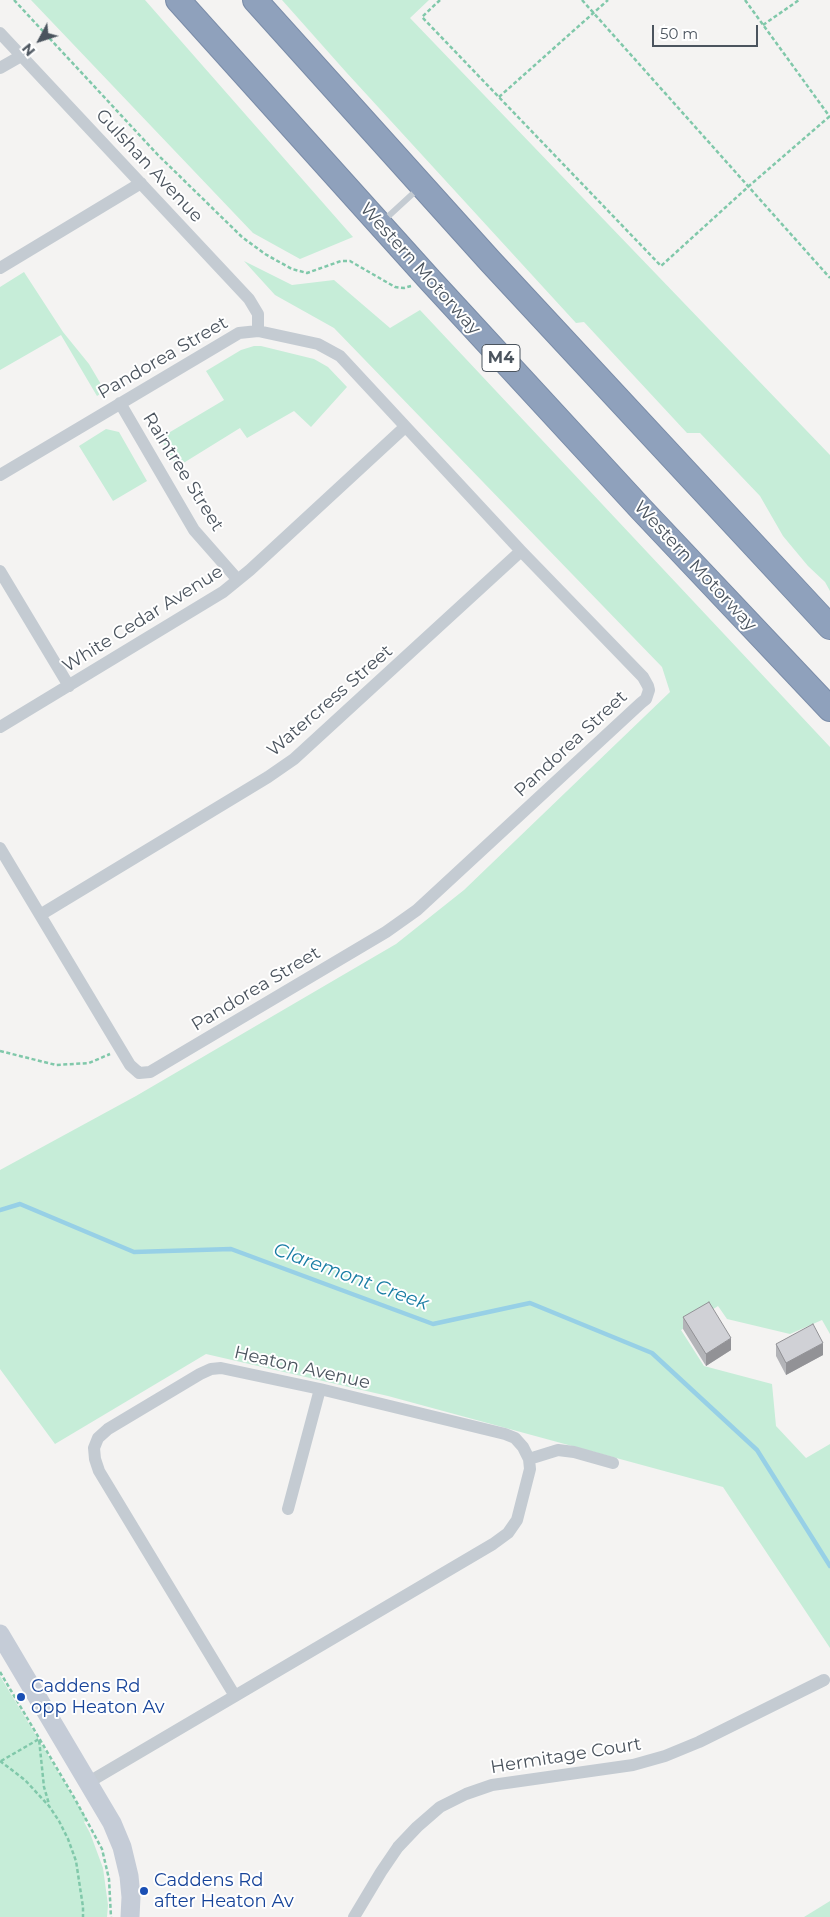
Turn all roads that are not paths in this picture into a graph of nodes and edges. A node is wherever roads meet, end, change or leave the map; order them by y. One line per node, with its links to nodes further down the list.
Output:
1 (178, 0): 8 (highway, Western Motorway / M4)
2 (255, 0): 7 (highway)
3 (0, 33): 4 (street, Gulshan Avenue)
4 (21, 56): 5 (street); 6 (street, Gulshan Avenue)
5 (0, 68)
6 (141, 183): 9 (street); 10 (street, Gulshan Avenue)
7 (421, 185): 8 (lane); 17 (highway)
8 (379, 224): 19 (highway, Western Motorway / M4)
9 (0, 268)
10 (258, 331): 11 (street, Pandorea Street); 12 (street, Pandorea Street)
11 (120, 403): 13 (street, Pandorea Street); 16 (street, Raintree Street)
12 (405, 427): 14 (street, Pandorea Street); 16 (street, White Cedar Avenue)
13 (0, 475)
14 (521, 552): 22 (street, Watercress Street); 22 (street, Pandorea Street)
15 (0, 571): 18 (street)
16 (238, 580): 18 (street, White Cedar Avenue)
17 (830, 627)
18 (69, 686): 20 (street, White Cedar Avenue)
19 (830, 709)
20 (0, 727)
21 (0, 848): 22 (street, Pandorea Street)
22 (40, 914)
23 (320, 1389): 24 (street, Heaton Avenue); 26 (street); 29 (street, Heaton Avenue)
24 (529, 1459): 25 (street); 29 (street)
25 (613, 1463)
26 (288, 1510)
27 (0, 1634): 30 (street)
28 (824, 1680): 32 (street, Hermitage Court)
29 (235, 1696): 30 (street)
30 (89, 1782): 31 (street)
31 (131, 1914)
32 (354, 1917)

